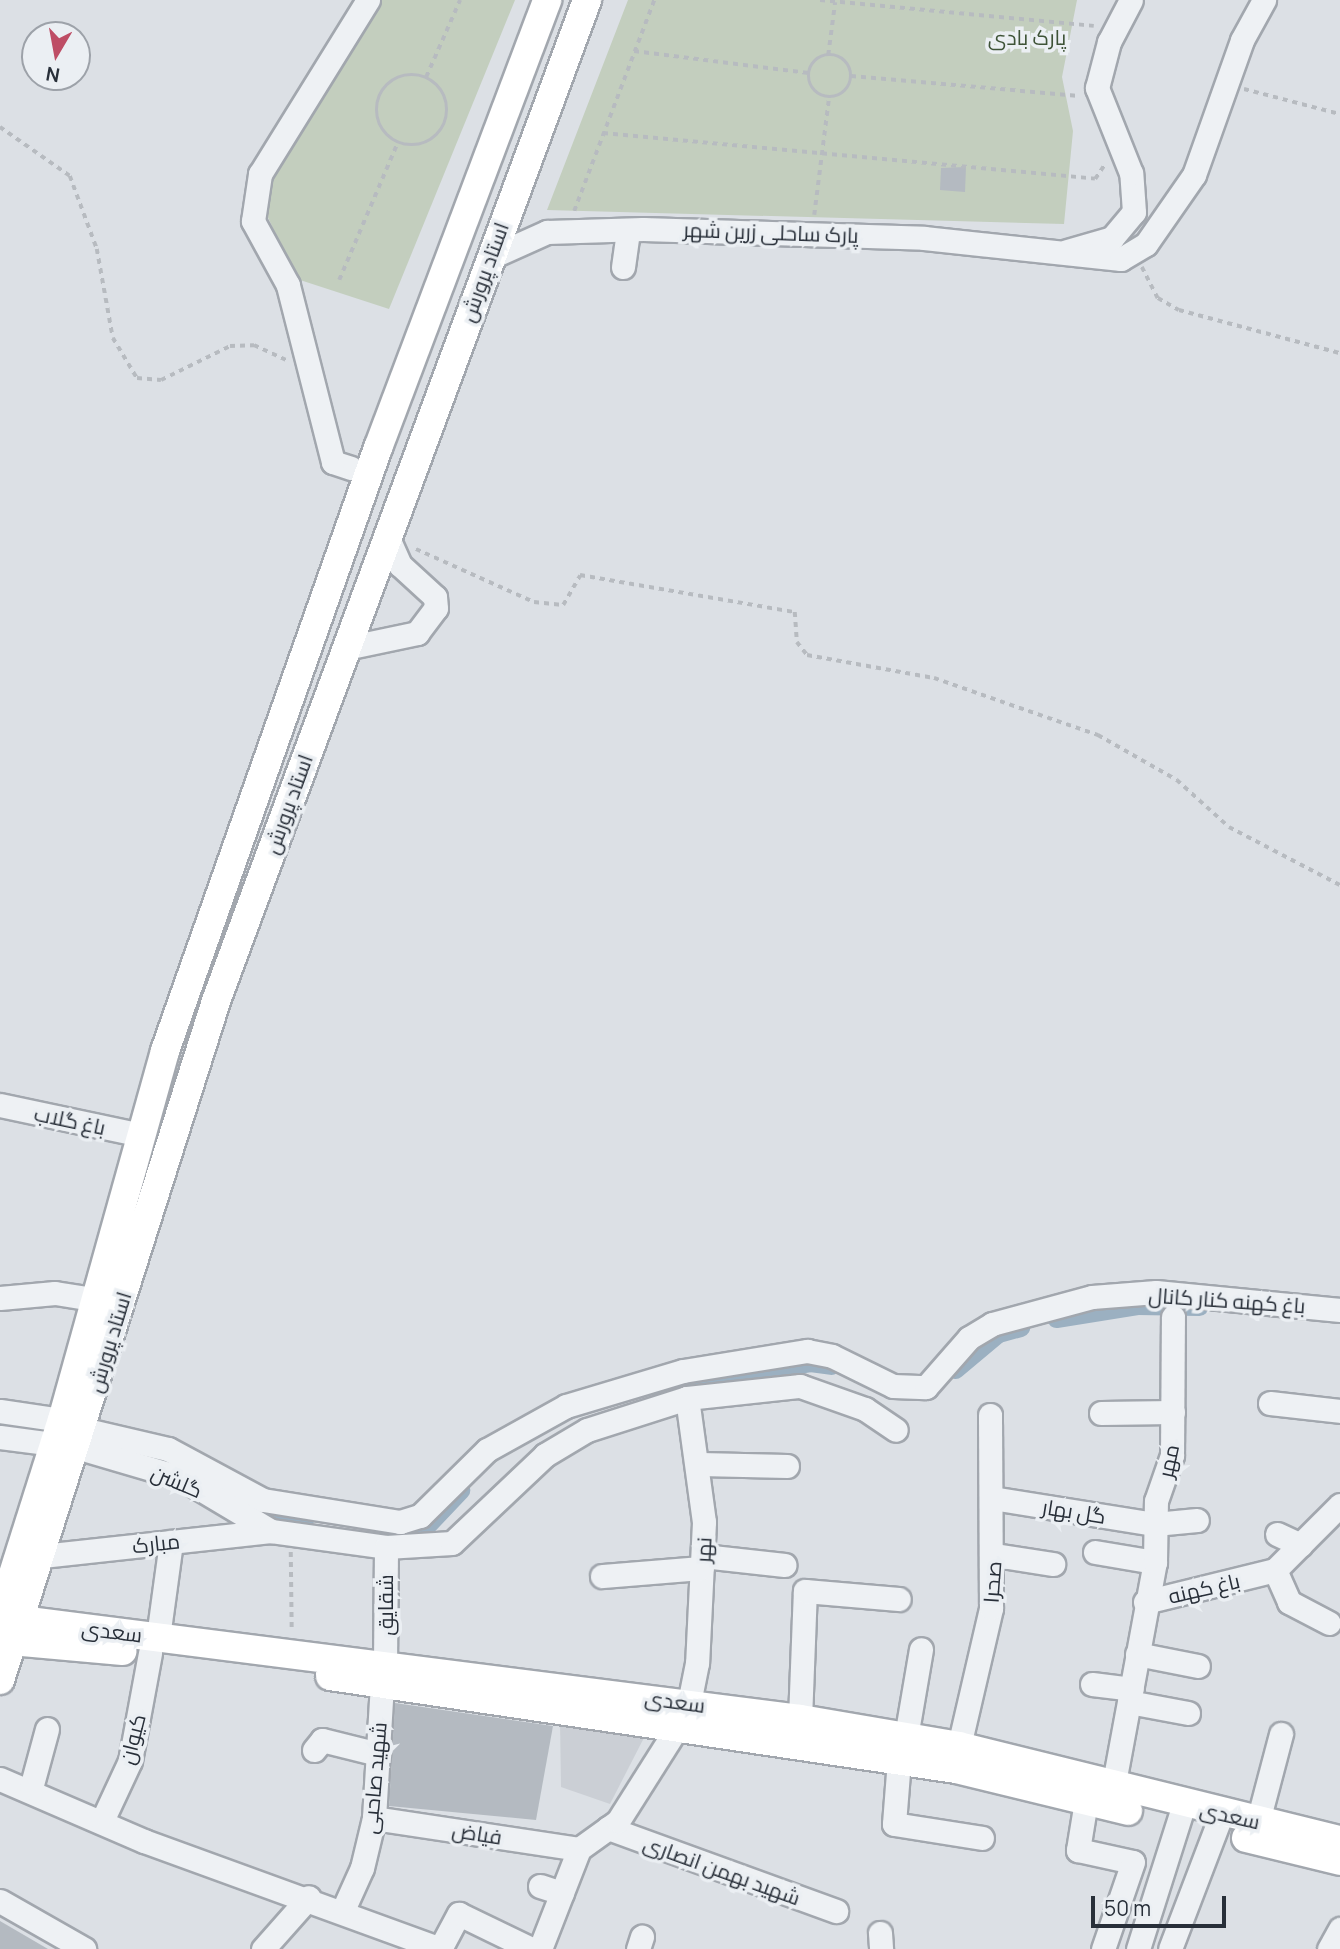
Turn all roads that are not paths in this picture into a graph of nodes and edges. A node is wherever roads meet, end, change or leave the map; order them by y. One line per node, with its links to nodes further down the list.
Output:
1 (369, 0): 13 (street)
2 (547, 0): 6 (main road, استاد پرورش)
3 (587, 0): 7 (main road, استاد پرورش)
4 (1131, 0): 9 (street, پارک ساحلی زرین شهر)
5 (1264, 0): 9 (street, پارک ساحلی زرین شهر)
6 (532, 40): 7 (main road); 12 (main road, استاد پرورش)
7 (566, 53): 10 (main road, استاد پرورش)
8 (628, 230): 9 (street, پارک ساحلی زرین شهر); 10 (street, پارک ساحلی زرین شهر); 11 (street)
9 (1057, 254)
10 (489, 258): 15 (main road, استاد پرورش)
11 (623, 267)
12 (378, 448): 13 (street); 14 (main road, استاد پرورش)
13 (351, 468): 14 (street)
14 (361, 500): 17 (main road, استاد پرورش)
15 (387, 536): 16 (main road, استاد پرورش); 16 (street)
16 (346, 648): 18 (main road, استاد پرورش)
17 (165, 1051): 18 (main road); 20 (main road, استاد پرورش)
18 (197, 1060): 33 (main road, استاد پرورش)
19 (0, 1105): 20 (street, باغ گلاب)
20 (141, 1135): 22 (main road, استاد پرورش)
21 (0, 1298): 22 (street)
22 (94, 1299): 33 (main road, استاد پرورش)
23 (1340, 1310): 33 (street, باغ کهنه کنار کانال)
24 (1173, 1317): 29 (street, مهر)
25 (687, 1398): 32 (street); 35 (street, نهر); 46 (street)
26 (1270, 1403): 28 (street)
27 (0, 1411): 33 (street)
28 (1340, 1411)
29 (1174, 1412): 30 (street); 40 (street, مهر)
30 (1101, 1413)
31 (990, 1415): 37 (street, صحرا)
32 (896, 1430)
33 (68, 1435): 34 (street); 41 (street, گلشن); 48 (main road, استاد پرورش)
34 (0, 1437)
35 (700, 1464): 36 (street); 50 (street, نهر)
36 (788, 1466)
37 (992, 1498): 40 (street, گل بهار); 49 (street, صحرا)
38 (1340, 1505): 42 (street)
39 (1197, 1520): 40 (street, گل بهار)
40 (1155, 1524): 51 (street, مهر)
41 (281, 1531): 44 (street, مبارک); 46 (street)
42 (1333, 1531): 45 (street)
43 (1277, 1534): 45 (street)
44 (171, 1542): 48 (street, مبارک); 60 (street, کیوان)
45 (1300, 1545): 54 (street)
46 (386, 1547): 64 (street, شقایق)
47 (1096, 1552): 51 (street)
48 (21, 1554): 59 (main road, استاد پرورش)
49 (995, 1555): 53 (street); 73 (street, صحرا)
50 (703, 1562): 52 (street); 55 (street); 69 (street, نهر)
51 (1155, 1562): 57 (street, مهر)
52 (785, 1564)
53 (1053, 1564)
54 (1275, 1570): 57 (street, باغ کهنه); 58 (street)
55 (601, 1576)
56 (899, 1599): 70 (street)
57 (1145, 1602): 62 (street, باغ کهنه)
58 (1329, 1623)
59 (8, 1627): 60 (main road, سعدی); 65 (main road, استاد پرورش)
60 (154, 1645): 64 (main road, سعدی); 64 (main road, سعدی); 83 (street, کیوان)
61 (922, 1649): 74 (street)
62 (1137, 1654): 63 (street); 67 (street, باغ کهنه)
63 (1198, 1665)
64 (384, 1673): 69 (main road, سعدی); 76 (street, شهید صاحبی)
65 (0, 1679)
66 (1092, 1684): 67 (street)
67 (1130, 1696): 68 (street); 79 (street, باغ کهنه)
68 (1188, 1713)
69 (683, 1714): 70 (main road, سعدی); 74 (main road, سعدی); 86 (street)
70 (800, 1718): 74 (main road, سعدی)
71 (47, 1729): 78 (street)
72 (1282, 1734): 84 (street)
73 (959, 1746): 74 (main road, سعدی); 79 (main road, سعدی)
74 (903, 1749): 80 (main road, سعدی); 87 (street)
75 (314, 1750): 76 (street)
76 (378, 1754): 82 (street, شهید صاحبی)
77 (0, 1779): 78 (street)
78 (31, 1788): 83 (street)
79 (1113, 1788): 81 (main road, سعدی)
80 (1086, 1801): 81 (main road, سعدی); 103 (street)
81 (1182, 1813): 85 (main road, سعدی); 90 (street)
82 (374, 1818): 89 (street, فیاض); 95 (street, شهید صاحبی)
83 (102, 1821): 93 (street)
84 (1258, 1821): 85 (main road, سعدی); 88 (main road, سعدی)
85 (1219, 1822): 91 (main road, سعدی); 92 (street)
86 (608, 1828): 89 (street); 96 (street, شهید بهمن انصاری)
87 (982, 1839)
88 (1340, 1840)
89 (579, 1849): 102 (street)
90 (1170, 1856): 92 (street); 104 (street)
91 (1340, 1861)
92 (1201, 1874): 105 (street)
93 (309, 1897): 95 (street); 99 (street)
94 (0, 1901): 98 (street)
95 (343, 1910): 100 (street)
96 (836, 1911)
97 (1340, 1929): 106 (street)
98 (84, 1949)
99 (263, 1949)
100 (440, 1949): 101 (street)
101 (531, 1949)
102 (540, 1949)
103 (1103, 1949)
104 (1138, 1949)
105 (1170, 1949)
106 (1329, 1949)

